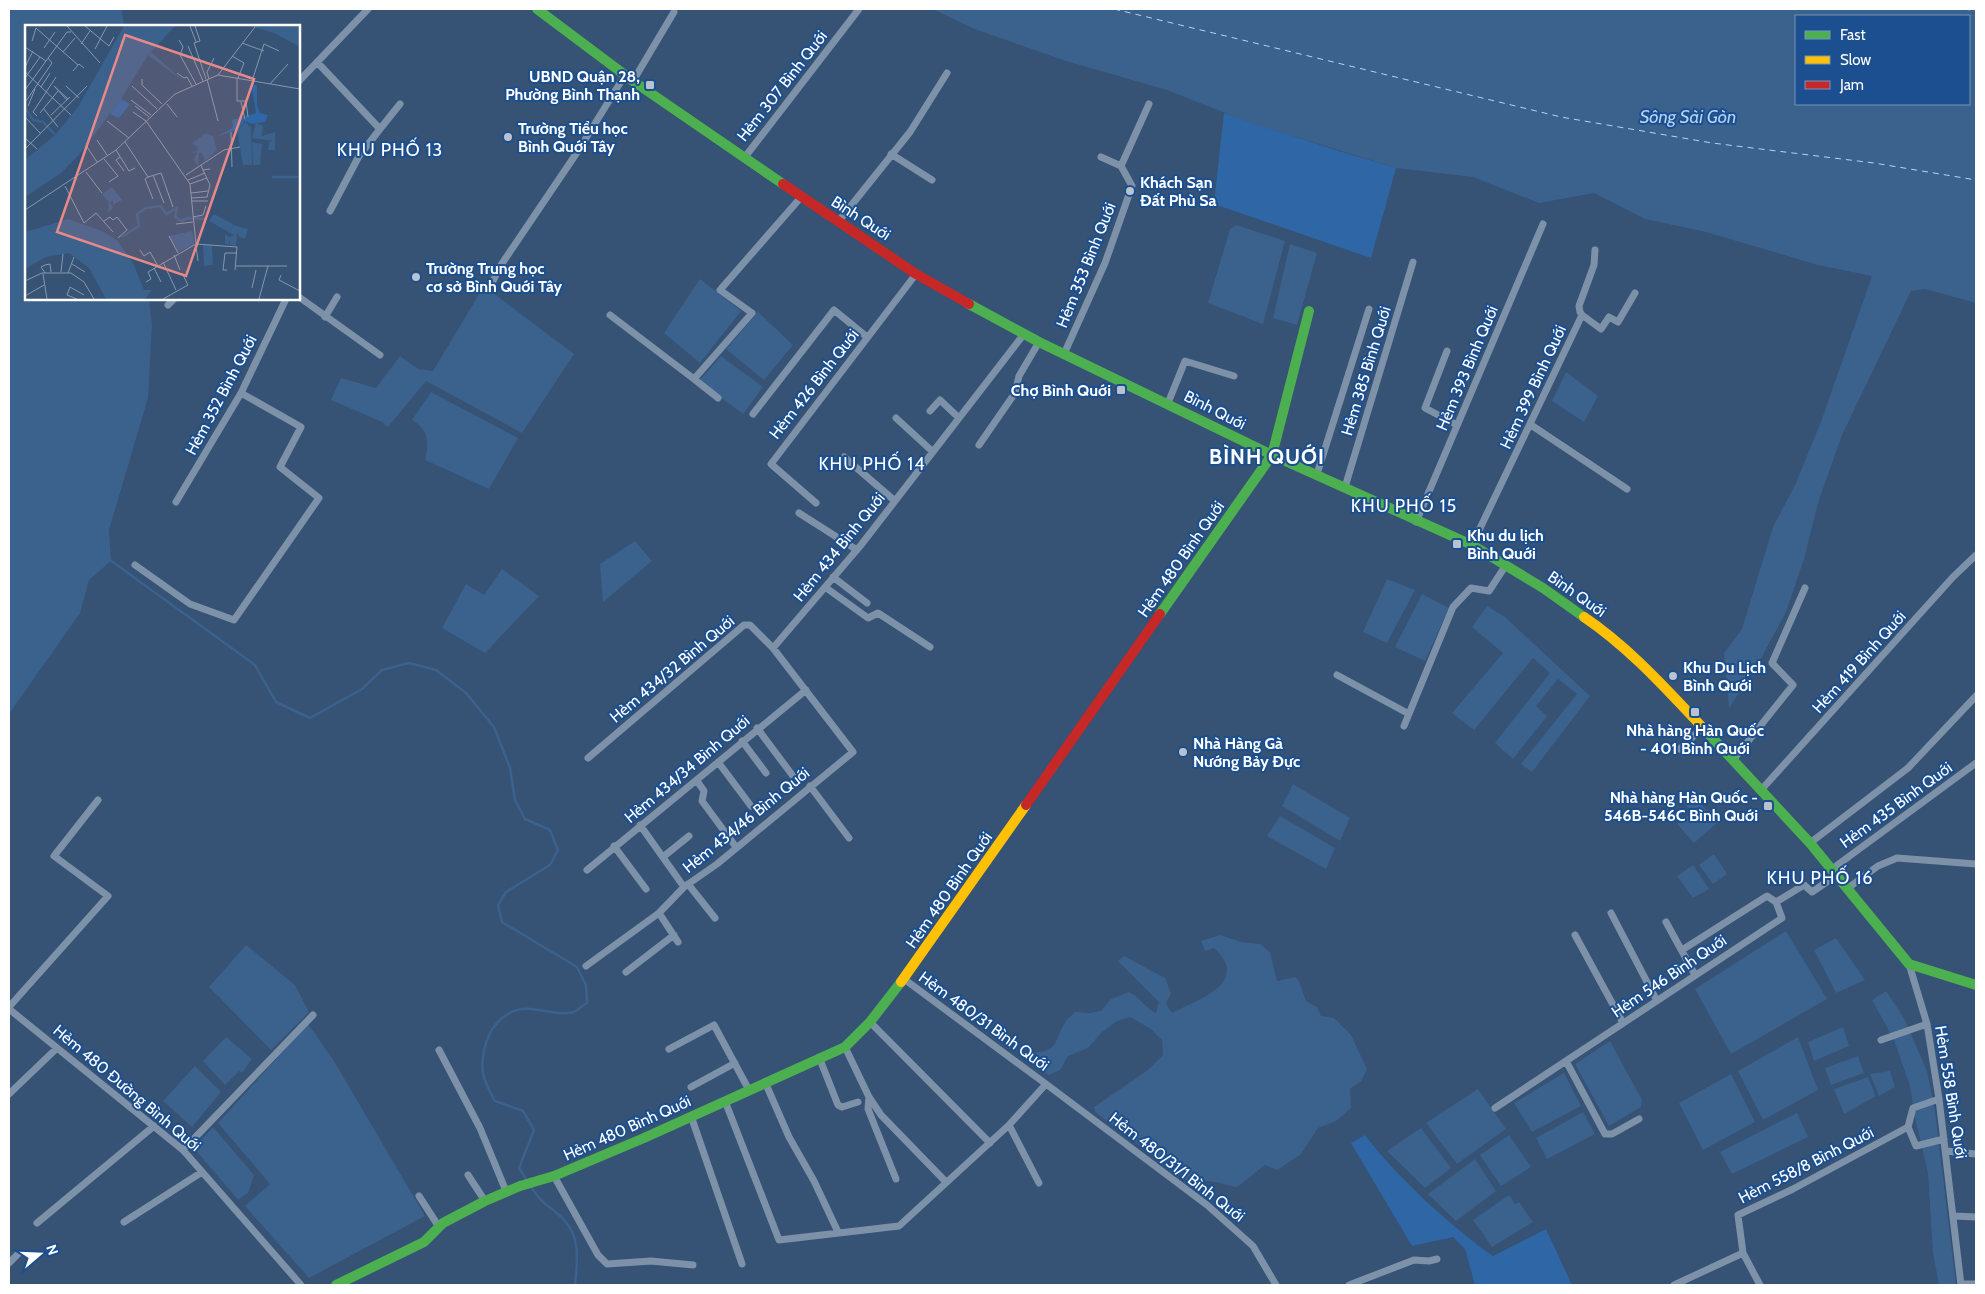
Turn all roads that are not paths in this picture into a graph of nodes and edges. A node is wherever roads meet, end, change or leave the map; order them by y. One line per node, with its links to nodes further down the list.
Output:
1 (368, 9): 5 (street)
2 (537, 9): 7 (main road, Bình Quới)
3 (859, 9): 14 (street, Hẻm 307 Bình Quới)
4 (674, 12): 7 (street)
5 (317, 62): 8 (street); 11 (street)
6 (947, 72): 12 (street)
7 (629, 78): 14 (main road, Bình Quới); 24 (street)
8 (300, 80)
9 (400, 104): 11 (street)
10 (1149, 104): 15 (street)
11 (380, 128): 18 (street)
12 (891, 154): 16 (street); 19 (street)
13 (1101, 156): 15 (street)
14 (744, 157): 17 (main road, Bình Quới)
15 (1122, 166): 38 (street, Hẻm 353 Bình Quới)
16 (932, 180)
17 (802, 196): 19 (main road, Bình Quới); 41 (street)
18 (330, 211)
19 (838, 222): 23 (main road, Bình Quới)
20 (1543, 224): 49 (street, Hẻm 393 Bình Quới)
21 (1595, 250): 32 (street)
22 (1413, 262): 56 (street, Hẻm 385 Bình Quới)
23 (916, 274): 34 (main road, Bình Quới); 35 (street, Hẻm 426 Bình Quới)
24 (491, 284)
25 (1635, 293): 32 (street, Hẻm 399 Bình Quới)
26 (337, 297): 33 (street)
27 (300, 298): 33 (street)
28 (286, 300): 42 (street, Hẻm 352 Bình Quới)
29 (1370, 309): 55 (street)
30 (1310, 311): 53 (main road)
31 (610, 315): 41 (street)
32 (1582, 315): 50 (street, Hẻm 399 Bình Quới)
33 (325, 318): 39 (street)
34 (1024, 334): 36 (main road, Bình Quới); 48 (street, Hẻm 434 Bình Quới)
35 (867, 337): 46 (street); 60 (street, Hẻm 426 Bình Quới)
36 (1039, 342): 38 (main road, Bình Quới); 51 (street)
37 (1447, 351): 49 (street)
38 (1064, 354): 44 (main road, Bình Quới)
39 (380, 355)
40 (1234, 376): 44 (street)
41 (694, 379): 43 (street)
42 (241, 393): 59 (street, Hẻm 352 Bình Quới); 66 (street)
43 (718, 398)
44 (1168, 403): 53 (main road, Bình Quới)
45 (930, 411): 48 (street)
46 (753, 414)
47 (896, 418): 52 (street)
48 (959, 418): 52 (street, Hẻm 434 Bình Quới)
49 (1457, 425): 62 (street, Hẻm 393 Bình Quới)
50 (1531, 425): 57 (street); 63 (street, Hẻm 399 Bình Quới)
51 (979, 445)
52 (933, 452): 58 (street, Hẻm 434 Bình Quới)
53 (1272, 455): 55 (main road, Bình Quới); 120 (main road, Hẻm 480 Bình Quới)
54 (844, 456): 58 (street)
55 (1317, 474): 56 (main road, Bình Quới)
56 (1345, 487): 62 (main road, Bình Quới)
57 (1627, 489)
58 (895, 501): 64 (street, Hẻm 434 Bình Quới)
59 (176, 502)
60 (816, 503)
61 (799, 513): 64 (street)
62 (1416, 522): 63 (main road, Bình Quới)
63 (1472, 546): 67 (main road, Bình Quới)
64 (857, 550): 68 (street, Hẻm 434 Bình Quới)
65 (1976, 555): 91 (street, Hẻm 419 Bình Quới)
66 (135, 565)
67 (1506, 566): 77 (street); 79 (main road, Bình Quới)
68 (833, 577): 69 (street, Hẻm 434 Bình Quới); 71 (street)
69 (824, 587): 72 (street, Hẻm 434 Bình Quới); 73 (street)
70 (1805, 588): 84 (street)
71 (867, 603)
72 (773, 648): 75 (street); 83 (street, Hẻm 434/32 Bình Quới)
73 (930, 648)
74 (1337, 675): 77 (street)
75 (806, 690): 80 (street, Hẻm 434/34 Bình Quới); 90 (street, Hẻm 434/46 Bình Quới)
76 (1976, 696): 97 (street)
77 (1409, 714): 78 (street)
78 (1404, 726)
79 (1703, 727): 82 (street); 84 (main road, Bình Quới)
80 (756, 728): 81 (street, Hẻm 434/34 Bình Quới); 88 (street)
81 (742, 741): 85 (street, Hẻm 434/34 Bình Quới); 87 (street)
82 (1680, 749)
83 (588, 758)
84 (1734, 760): 91 (main road, Bình Quới)
85 (718, 762): 89 (street, Hẻm 434/34 Bình Quới); 93 (street)
86 (1976, 763): 103 (street, Hẻm 435 Bình Quới)
87 (766, 773)
88 (793, 776)
89 (697, 781): 94 (street, Hẻm 434/34 Bình Quới); 99 (street)
90 (810, 786): 96 (street); 99 (street, Hẻm 434/46 Bình Quới)
91 (1762, 789): 97 (main road, Bình Quới)
92 (98, 800): 123 (street)
93 (750, 806)
94 (640, 825): 98 (street, Hẻm 434/34 Bình Quới); 100 (street)
95 (689, 836): 100 (street)
96 (849, 838)
97 (1810, 843): 103 (main road, Bình Quới)
98 (614, 846): 102 (street, Hẻm 434/34 Bình Quới); 106 (street)
99 (736, 847): 104 (street, Hẻm 434/46 Bình Quới)
100 (663, 856): 104 (street)
101 (1976, 864): 105 (street)
102 (587, 870)
103 (1835, 872): 105 (main road, Bình Quới); 107 (street)
104 (686, 886): 108 (street, Hẻm 434/46 Bình Quới); 110 (street)
105 (1848, 888): 116 (main road, Bình Quới)
106 (646, 889)
107 (1776, 902): 115 (street); 119 (street, Hẻm 546 Bình Quới)
108 (659, 913): 113 (street); 117 (street, Hẻm 434/46 Bình Quới)
109 (1611, 913): 122 (street)
110 (715, 918)
111 (1666, 922): 115 (street)
112 (1575, 935): 126 (street)
113 (674, 936): 114 (street); 118 (street)
114 (678, 942)
115 (1682, 950): 119 (street)
116 (1909, 964): 121 (main road); 127 (street, Hẻm 558 Bình Quới)
117 (586, 966)
118 (626, 972)
119 (1695, 975): 122 (street, Hẻm 546 Bình Quới)
120 (904, 979): 125 (main road, Hẻm 480 Bình Quới); 137 (street, Hẻm 480/31 Bình Quới)
121 (1976, 985)
122 (1657, 1001): 126 (street, Hẻm 546 Bình Quới)
123 (9, 1008): 130 (street, Hẻm 480 Đường Bình Quới)
124 (313, 1015): 153 (street)
125 (870, 1022): 129 (main road, Hẻm 480 Bình Quới); 152 (street)
126 (1622, 1023): 134 (street, Hẻm 546 Bình Quới)
127 (1927, 1024): 128 (street); 142 (street, Hẻm 558 Bình Quới)
128 (1881, 1040)
129 (845, 1047): 133 (main road, Hẻm 480 Bình Quới); 141 (street)
130 (57, 1048): 140 (street); 149 (street, Hẻm 480 Đường Bình Quới)
131 (669, 1049): 135 (street)
132 (438, 1050): 162 (street)
133 (819, 1057): 136 (main road, Hẻm 480 Bình Quới); 144 (street)
134 (1566, 1061): 145 (street, Hẻm 546 Bình Quới); 147 (street)
135 (735, 1063): 138 (street); 139 (street)
136 (765, 1082): 139 (main road, Hẻm 480 Bình Quới); 170 (street)
137 (1046, 1084): 148 (street, Hẻm 480/31 Bình Quới); 180 (street, Hẻm 480/31/1 Bình Quới)
138 (690, 1086)
139 (749, 1090): 143 (main road, Hẻm 480 Bình Quới)
140 (9, 1094)
141 (869, 1097): 159 (street); 160 (street)
142 (1937, 1100): 150 (street); 151 (street, Hẻm 558 Bình Quới)
143 (725, 1101): 146 (main road, Hẻm 480 Bình Quới); 170 (street)
144 (858, 1102)
145 (1495, 1108)
146 (691, 1116): 158 (main road, Hẻm 480 Bình Quới); 176 (street)
147 (1639, 1119)
148 (1009, 1125): 152 (street, Hẻm 480/31 Bình Quới); 161 (street)
149 (154, 1126): 153 (street, Hẻm 480 Đường Bình Quới); 168 (street)
150 (1908, 1127): 151 (street); 172 (street, Hẻm 558/8 Bình Quới)
151 (1942, 1139): 154 (street, Hẻm 558 Bình Quới)
152 (990, 1143): 160 (street, Hẻm 480/31 Bình Quới)
153 (183, 1150): 156 (street, Hẻm 480 Đường Bình Quới)
154 (1946, 1151): 155 (street); 165 (street, Hẻm 558 Bình Quới)
155 (1976, 1154)
156 (202, 1172): 167 (street); 178 (street, Hẻm 480 Đường Bình Quới)
157 (468, 1175): 164 (street)
158 (554, 1176): 162 (main road, Hẻm 480 Bình Quới); 175 (street)
159 (896, 1179)
160 (946, 1182): 170 (street, Hẻm 480/31 Bình Quới)
161 (1039, 1183)
162 (506, 1191): 164 (main road)
163 (419, 1196): 169 (street)
164 (485, 1200): 169 (main road)
165 (1954, 1216): 166 (street); 184 (street, Hẻm 558 Bình Quới)
166 (1976, 1217)
167 (124, 1222)
168 (37, 1223)
169 (439, 1227): 179 (main road)
170 (838, 1232)
171 (18, 1254): 174 (street)
172 (1743, 1254): 182 (street); 183 (street, Hẻm 558/8 Bình Quới)
173 (1437, 1259): 181 (street)
174 (9, 1263)
175 (693, 1264)
176 (742, 1264)
177 (1976, 1284): 184 (street)
178 (301, 1285)
179 (336, 1285)
180 (1276, 1285)
181 (1349, 1285)
182 (1674, 1285)
183 (1760, 1285)
184 (1961, 1285)

